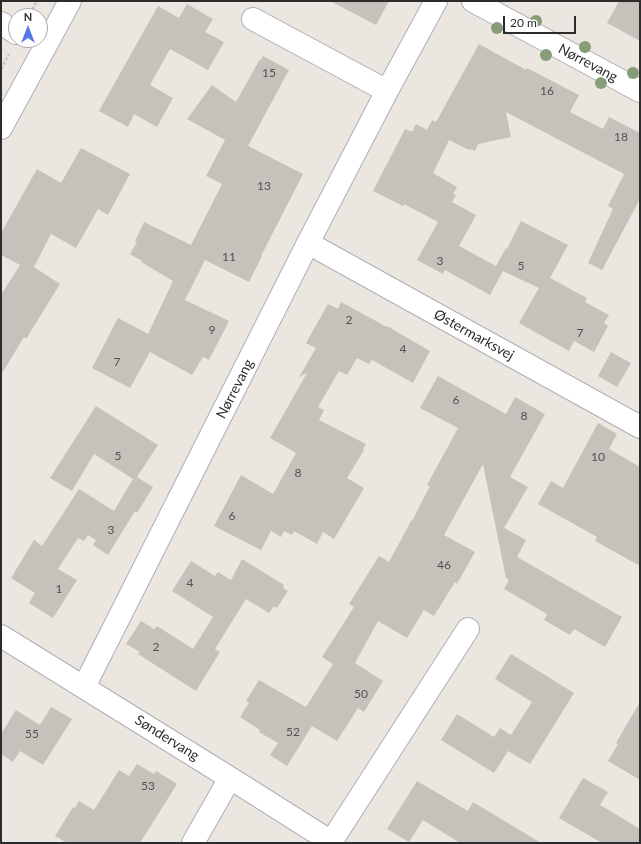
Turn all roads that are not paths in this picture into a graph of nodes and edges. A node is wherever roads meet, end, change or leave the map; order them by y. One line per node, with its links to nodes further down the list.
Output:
1 (70, 1): 7 (street)
2 (436, 1): 5 (street, Nørrevang)
3 (473, 1): 6 (street, Nørrevang)
4 (253, 19): 5 (street)
5 (386, 91): 8 (street, Nørrevang)
6 (640, 91)
7 (1, 128)
8 (308, 243): 9 (street, Østermarksvej); 12 (street, Nørrevang)
9 (640, 427)
10 (468, 629): 14 (street, Søndervang)
11 (1, 636): 12 (street, Søndervang)
12 (84, 687): 13 (street, Søndervang)
13 (230, 778): 14 (street, Søndervang); 15 (street)
14 (332, 842)
15 (193, 843)

